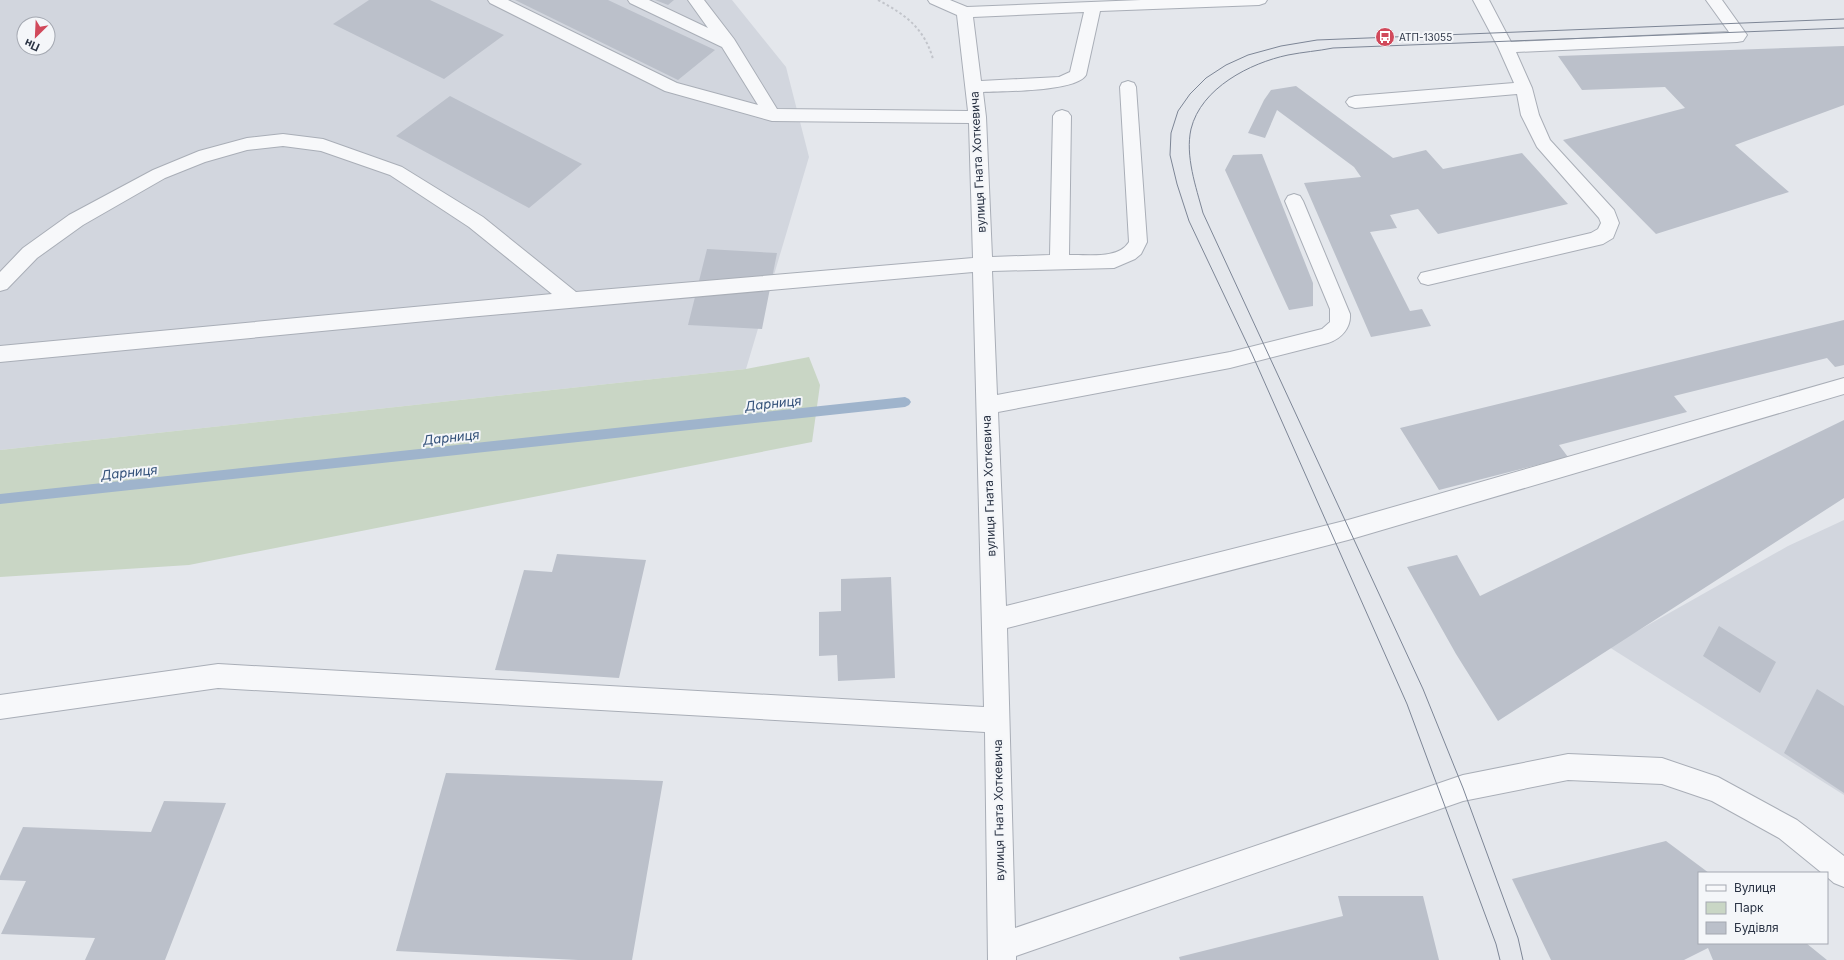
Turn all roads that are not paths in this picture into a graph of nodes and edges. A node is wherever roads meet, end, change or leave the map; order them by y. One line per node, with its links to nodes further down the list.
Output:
1 (496, 0): 18 (street)
2 (636, 0): 12 (street)
3 (696, 0): 12 (street)
4 (936, 0): 11 (street)
5 (1234, 0): 6 (street); 10 (street)
6 (1259, 0)
7 (1481, 0): 13 (street)
8 (1714, 0): 13 (street)
9 (1020, 5): 10 (street); 11 (street)
10 (1093, 7): 14 (street)
11 (964, 12): 14 (street, вулиця Гната Хоткевича)
12 (728, 43): 18 (street)
13 (1506, 47): 16 (street)
14 (974, 87): 20 (street, вулиця Гната Хоткевича)
15 (1128, 87): 22 (street)
16 (1524, 88): 17 (street); 24 (street)
17 (1355, 102)
18 (772, 115): 20 (street)
19 (1062, 116): 22 (street)
20 (977, 117): 23 (street, вулиця Гната Хоткевича)
21 (1294, 201): 29 (street)
22 (1059, 261): 23 (street)
23 (982, 264): 26 (street); 29 (street, вулиця Гната Хоткевича)
24 (1428, 278)
25 (0, 284): 26 (street)
26 (571, 300): 27 (street)
27 (0, 354)
28 (1844, 386): 30 (street)
29 (986, 406): 30 (street, вулиця Гната Хоткевича)
30 (995, 620): 32 (street, вулиця Гната Хоткевича)
31 (0, 707): 32 (street)
32 (998, 720): 34 (street, вулиця Гната Хоткевича)
33 (1844, 873): 34 (street)
34 (1002, 953)

